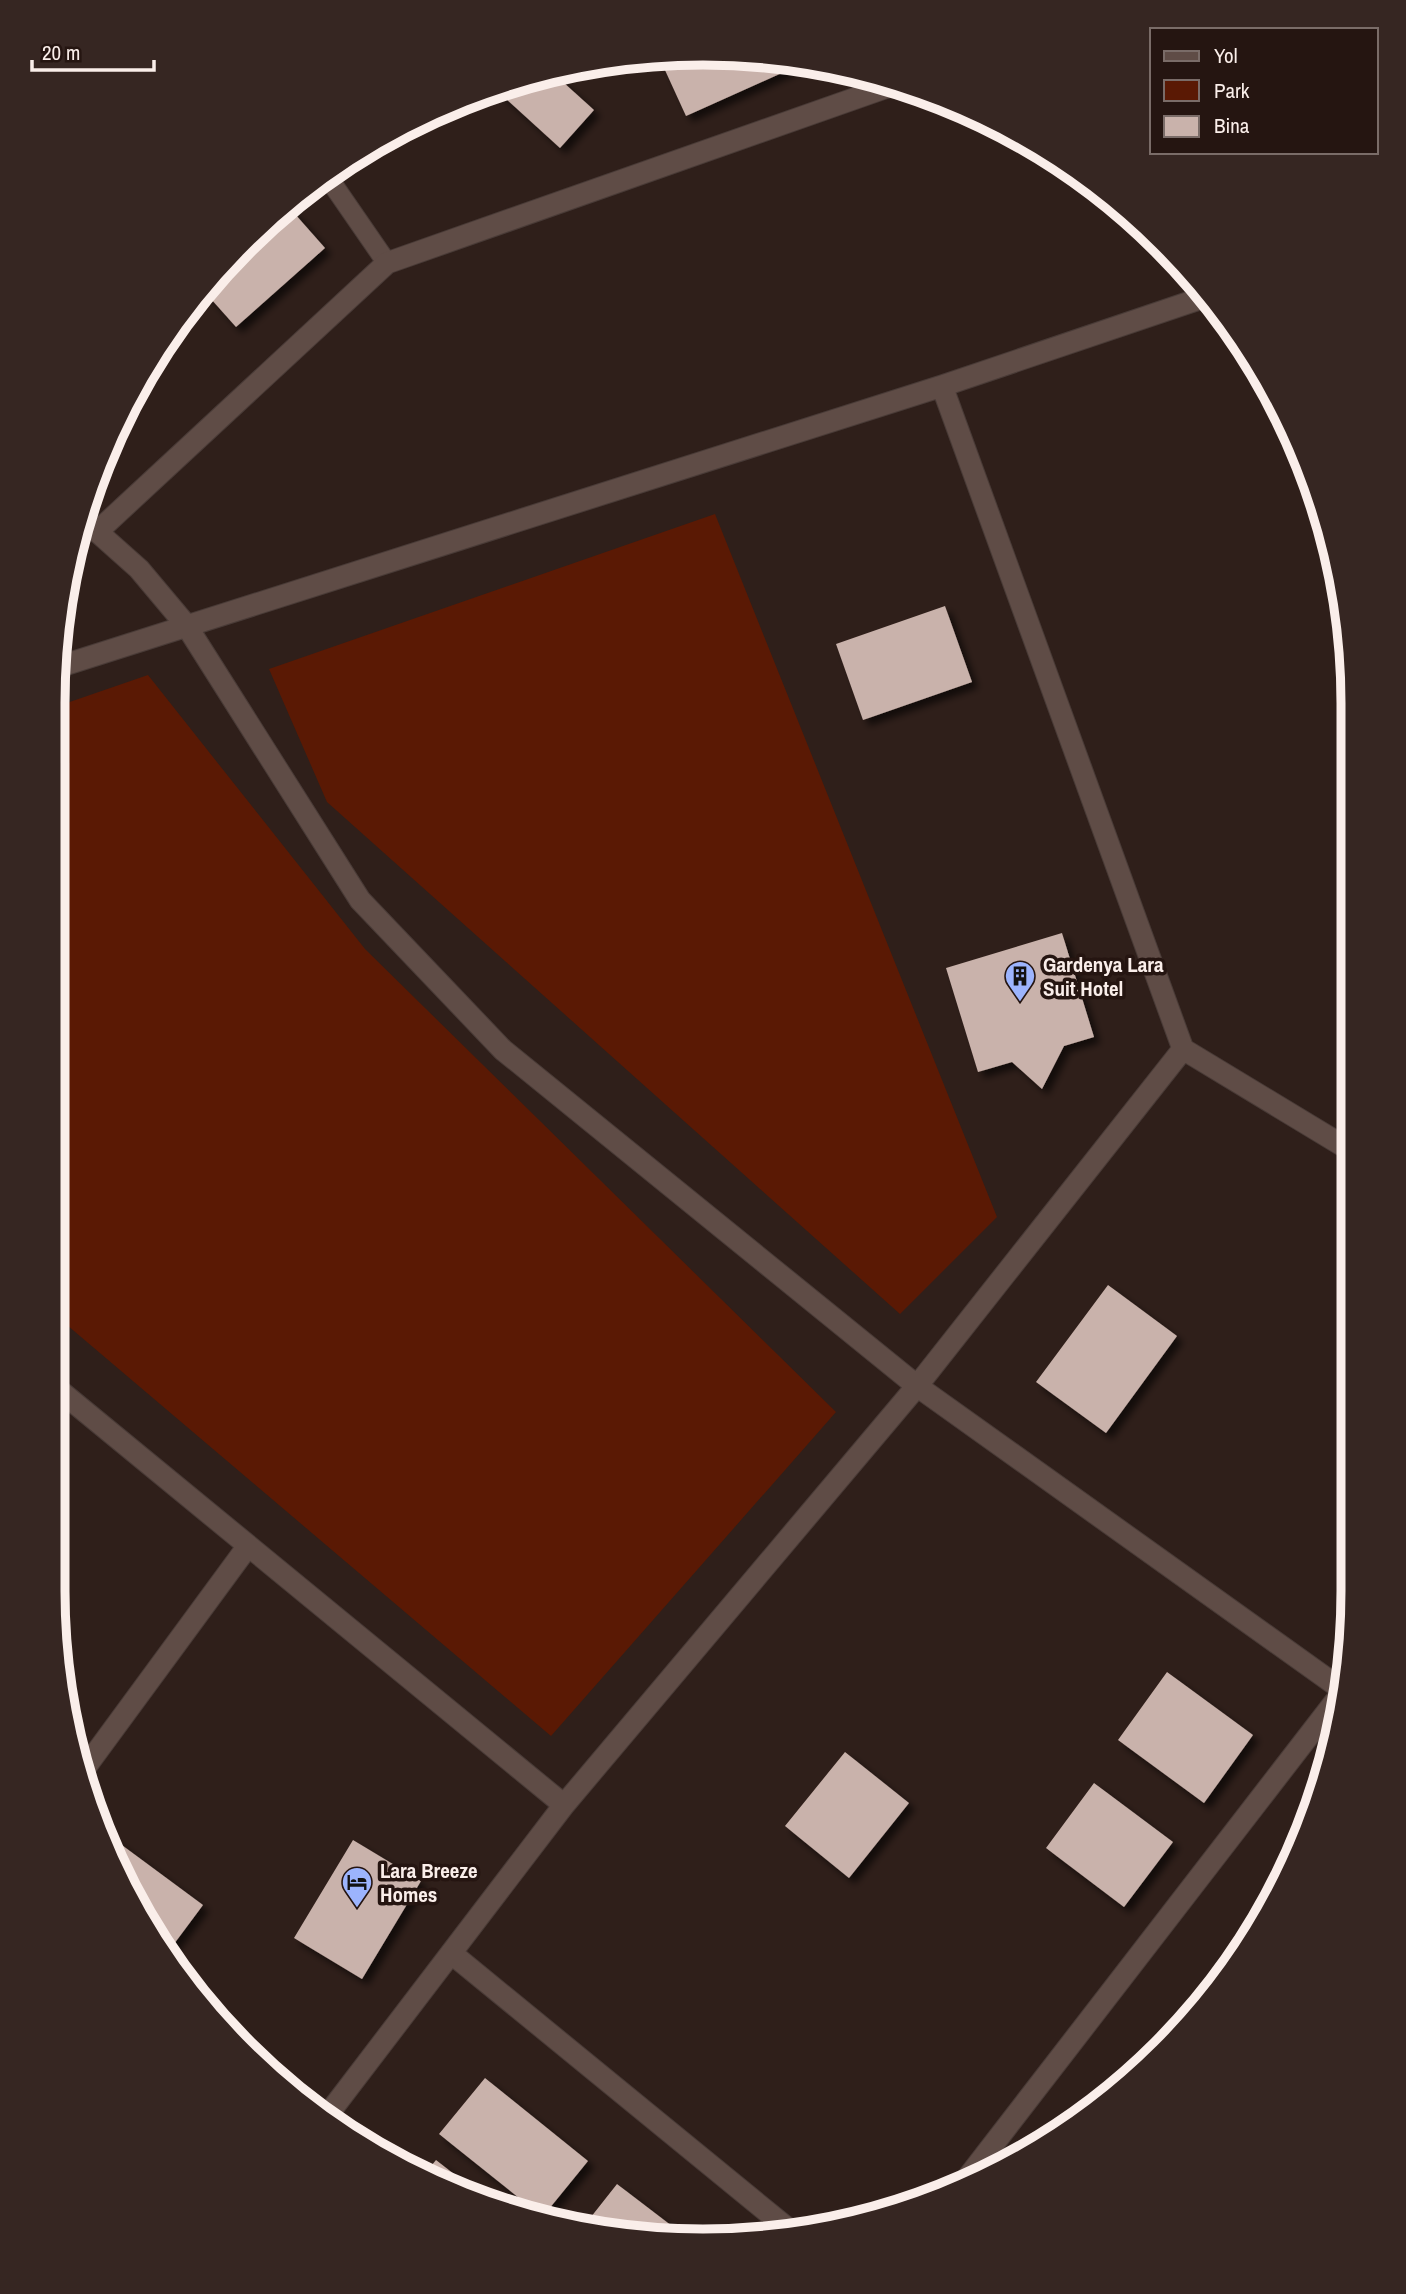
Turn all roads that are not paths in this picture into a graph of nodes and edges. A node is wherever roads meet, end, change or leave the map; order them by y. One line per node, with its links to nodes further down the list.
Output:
1 (879, 90): 3 (street)
2 (332, 184): 3 (lane)
3 (387, 263): 6 (street)
4 (1197, 300): 5 (street)
5 (942, 386): 7 (street); 9 (street)
6 (91, 525): 7 (street)
7 (186, 625): 8 (street); 11 (street)
8 (66, 664)
9 (1183, 1049): 10 (street); 11 (street)
10 (1341, 1145)
11 (917, 1386): 14 (street); 17 (street)
12 (65, 1395): 13 (street)
13 (248, 1546): 16 (street); 17 (street)
14 (1334, 1684)
15 (1330, 1709): 20 (street)
16 (88, 1763)
17 (564, 1805): 18 (street)
18 (452, 1953): 19 (street); 21 (street)
19 (331, 2110)
20 (975, 2168)
21 (783, 2224)

